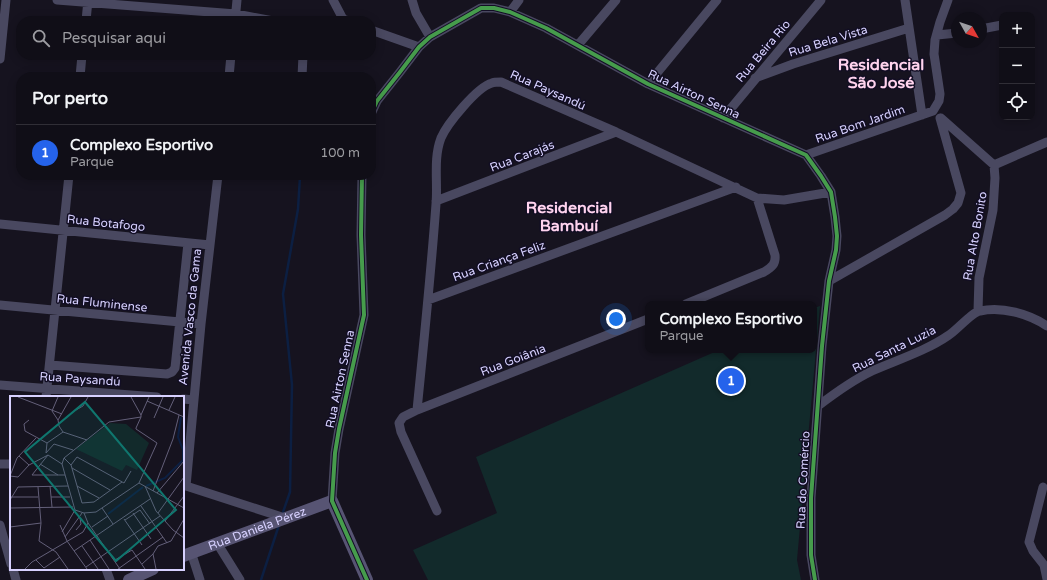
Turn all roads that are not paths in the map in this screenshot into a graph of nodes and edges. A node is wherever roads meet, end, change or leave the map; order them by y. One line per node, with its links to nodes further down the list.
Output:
1 (6, 0): 28 (street)
2 (57, 0): 12 (street)
3 (237, 0): 17 (street)
4 (333, 0): 18 (street)
5 (412, 0): 25 (street)
6 (519, 0): 14 (street)
7 (616, 0): 26 (street)
8 (717, 0): 36 (street)
9 (821, 0): 35 (street, Rua Beira Rio)
10 (905, 0): 20 (street)
11 (948, 0): 24 (street)
12 (88, 2): 15 (street); 16 (street)
13 (480, 4): 14 (street, Rua Airton Senna); 25 (street, Rua Airton Senna)
14 (510, 12): 26 (street, Rua Airton Senna)
15 (87, 16)
16 (217, 16)
17 (235, 16)
18 (341, 16)
19 (999, 26): 21 (street)
20 (909, 28): 35 (street, Rua Bela Vista); 39 (street)
21 (987, 28)
22 (376, 32): 27 (street)
23 (951, 34): 24 (street)
24 (937, 35): 38 (street)
25 (430, 37): 27 (street, Rua Airton Senna)
26 (578, 45): 36 (street, Rua Airton Senna)
27 (419, 47): 37 (street, Rua Airton Senna)
28 (0, 59)
29 (82, 60): 32 (street)
30 (231, 60): 33 (street)
31 (303, 60): 34 (street)
32 (80, 72)
33 (229, 72)
34 (302, 72)
35 (755, 78): 40 (street, Rua Beira Rio)
36 (648, 84): 40 (street, Rua Airton Senna)
37 (376, 105)
38 (933, 111): 39 (street, Rua Bom Jardim); 41 (street, Rua Alto Bonito)
39 (922, 115): 44 (street, Rua Bom Jardim)
40 (723, 118): 44 (street, Rua Airton Senna)
41 (940, 118): 45 (street, Rua Alto Bonito); 57 (street, Rua Alto Bonito)
42 (616, 132): 49 (street, Rua Paysandú); 52 (street, Rua Carajás); 52 (street, Rua Paysandú)
43 (1047, 142): 45 (street)
44 (806, 155): 50 (street)
45 (994, 165): 62 (street, Rua Alto Bonito)
46 (68, 180): 54 (street)
47 (217, 180): 56 (street, Avenida Vasco da Gama)
48 (362, 180): 77 (street, Rua Airton Senna)
49 (736, 188): 51 (street, Rua Paysandú); 58 (street, Rua Criança Feliz)
50 (831, 192): 51 (street, Rua Paysandú); 57 (street)
51 (757, 198): 59 (street)
52 (436, 202): 58 (street, Rua Paysandú)
53 (0, 224): 54 (street, Rua Botafogo)
54 (63, 231): 55 (street, Rua Botafogo); 61 (street)
55 (188, 243): 56 (street, Rua Botafogo); 64 (street)
56 (210, 245): 65 (street, Avenida Vasco da Gama)
57 (829, 281): 73 (street)
58 (428, 300): 74 (street, Rua Paysandú)
59 (693, 301)
60 (0, 305): 61 (street, Rua Fluminense)
61 (56, 310): 64 (street, Rua Fluminense); 67 (street)
62 (978, 311): 66 (street); 73 (street, Rua Santa Luzia)
63 (645, 320): 74 (street, Rua Goiânia)
64 (180, 322): 65 (street, Rua Fluminense); 67 (street)
65 (201, 324): 72 (street, Avenida Vasco da Gama)
66 (1047, 326)
67 (50, 365): 69 (street)
68 (0, 385): 69 (street, Rua Paysandú)
69 (47, 393): 70 (street, Rua Paysandú)
70 (130, 396)
71 (184, 399): 72 (street)
72 (194, 400): 75 (street, Avenida Vasco da Gama)
73 (818, 406): 94 (street, Rua do Comércio)
74 (417, 410): 78 (street, Rua Goiânia)
75 (184, 485): 79 (street)
76 (1043, 487): 87 (street)
77 (332, 500): 79 (street, Rua Daniela Pérez); 93 (street, Rua Airton Senna)
78 (438, 511)
79 (281, 518): 81 (street, Rua Daniela Pérez)
80 (0, 525): 83 (street)
81 (217, 543): 82 (street, Rua Daniela Pérez); 92 (street)
82 (187, 554): 91 (street)
83 (10, 560)
84 (13, 570): 88 (street)
85 (106, 570): 89 (street)
86 (151, 570): 90 (street)
87 (1047, 579)
88 (16, 580)
89 (110, 580)
90 (129, 580)
91 (200, 580)
92 (240, 580)
93 (367, 580)
94 (815, 580)

